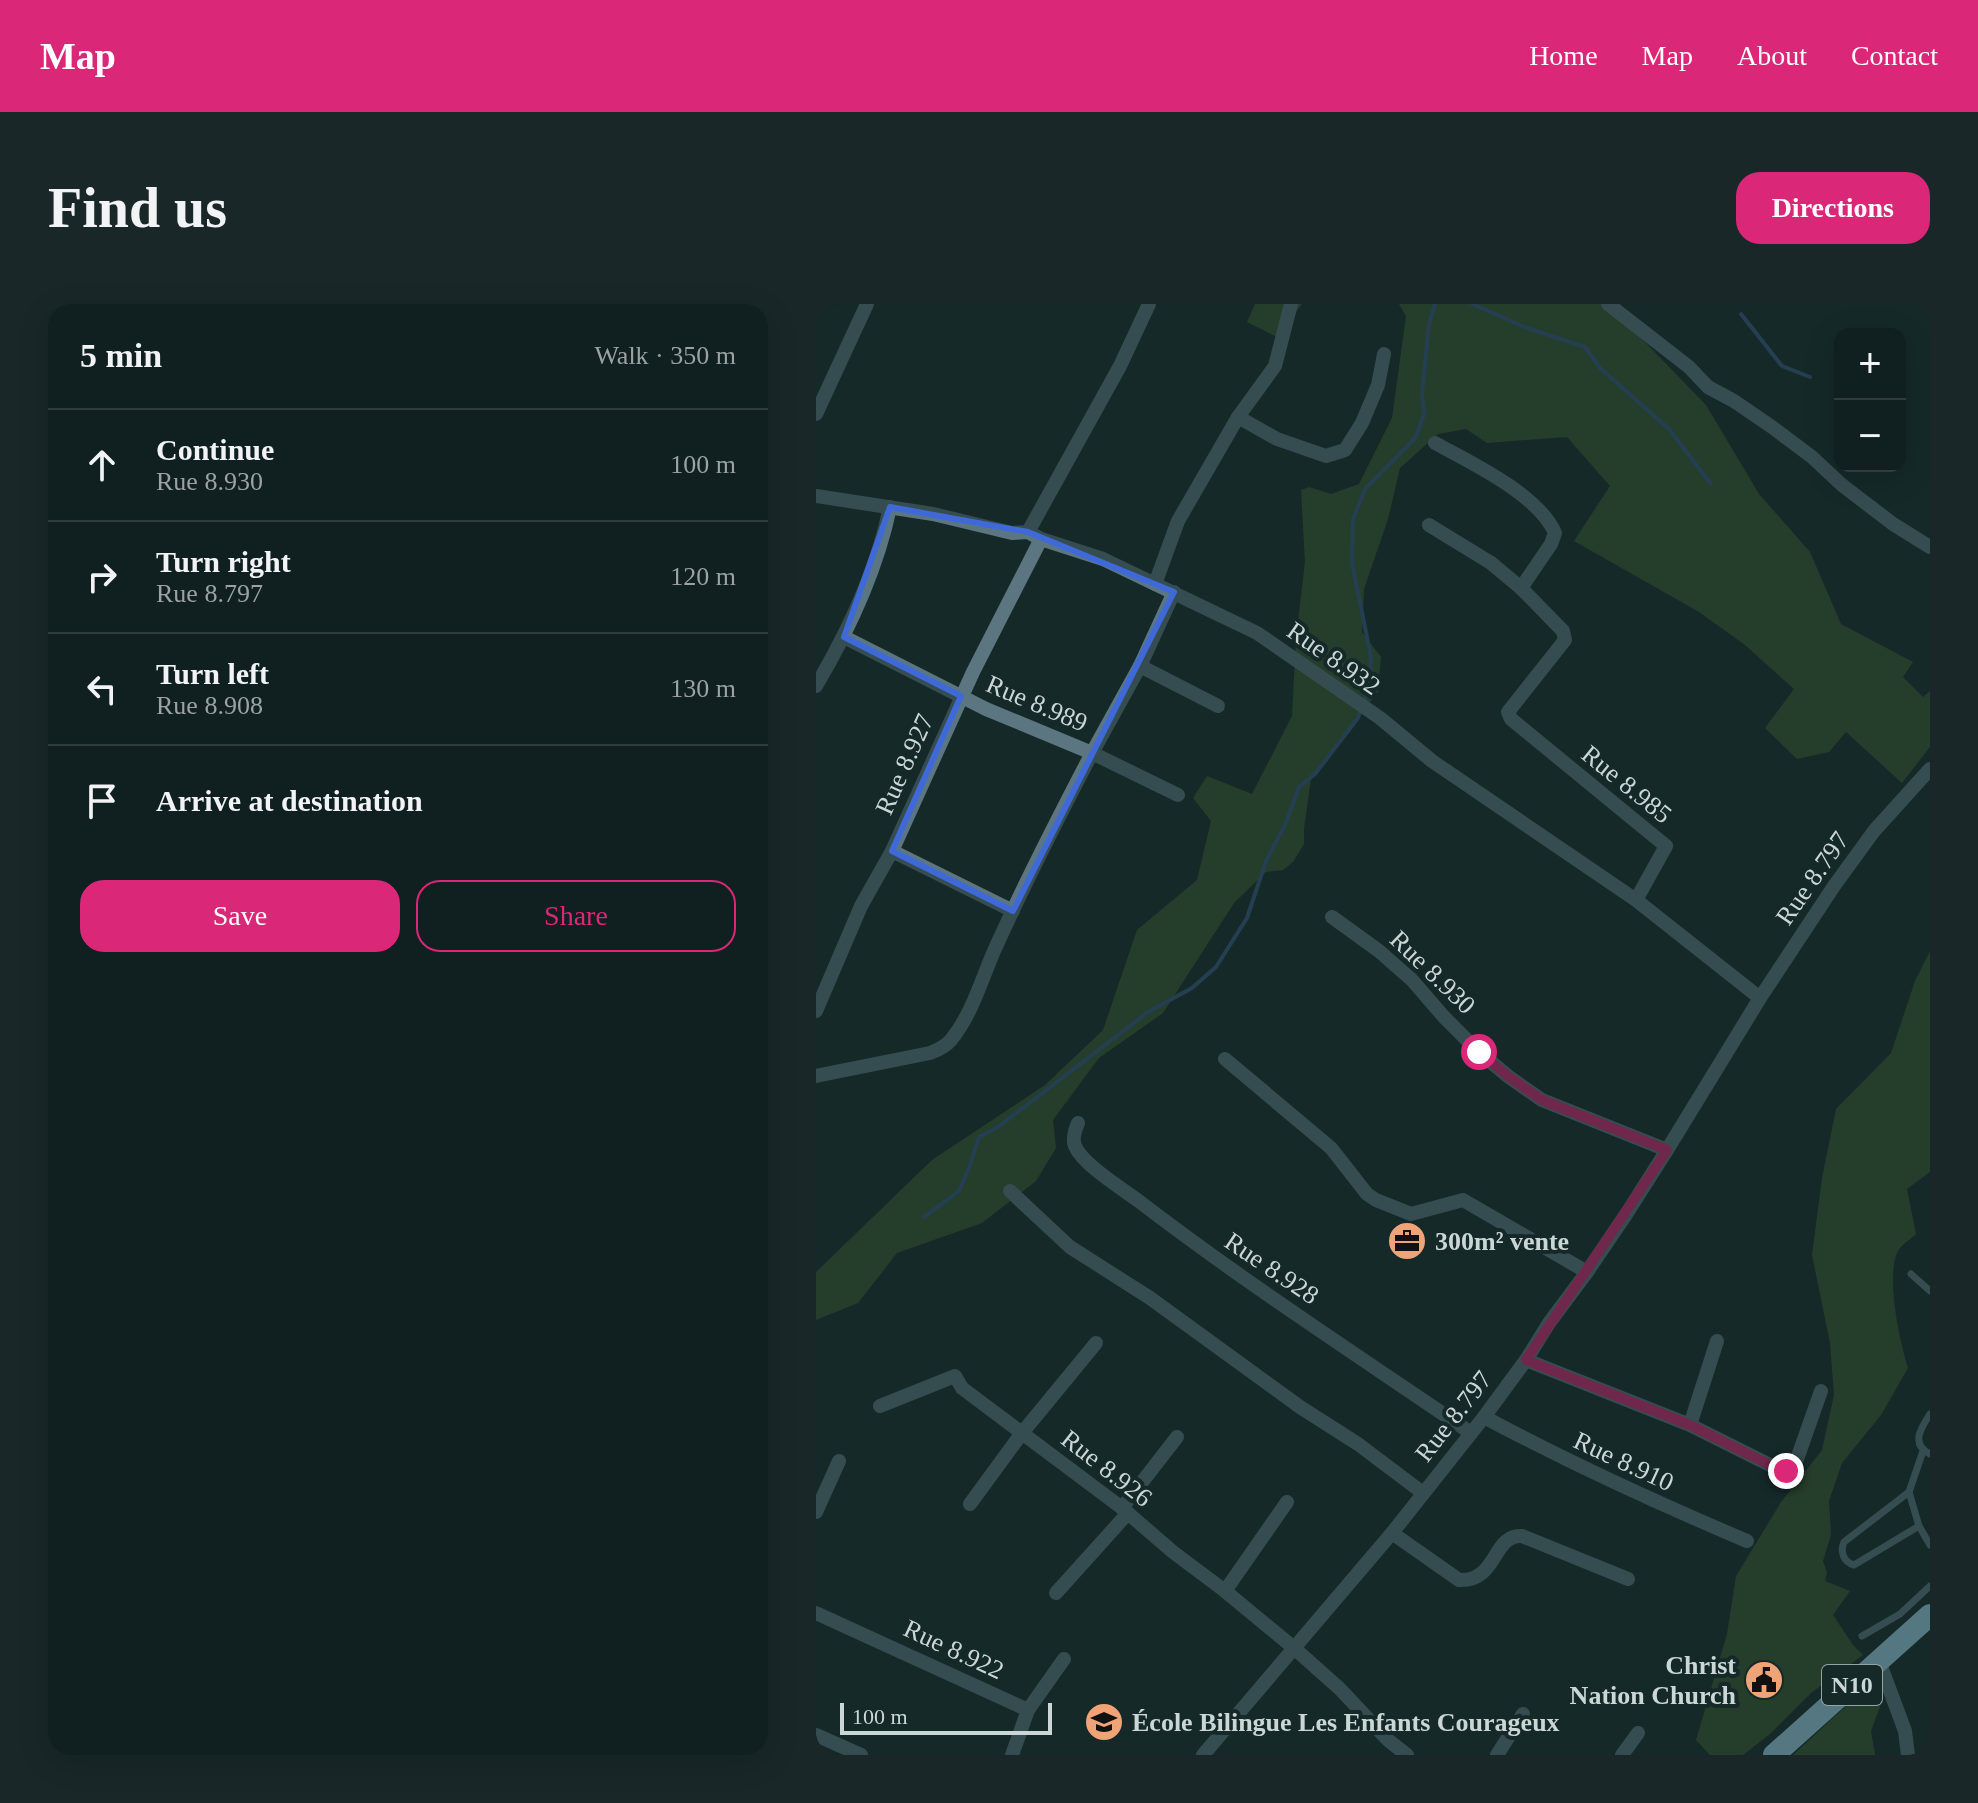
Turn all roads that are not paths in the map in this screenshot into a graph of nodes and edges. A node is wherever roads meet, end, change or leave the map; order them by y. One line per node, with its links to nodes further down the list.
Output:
1 (867, 304): 6 (street)
2 (1149, 304): 12 (street, Rue 8.927)
3 (1291, 304): 7 (street)
4 (1608, 304): 13 (street)
5 (1384, 354): 7 (street)
6 (816, 414)
7 (1238, 417): 14 (street)
8 (1435, 443): 15 (street)
9 (816, 496): 10 (street, Rue 8.932)
10 (890, 507): 12 (street, Rue 8.932); 17 (street)
11 (1429, 525): 15 (street)
12 (1034, 535): 14 (street, Rue 8.932); 20 (street, Rue 8.927)
13 (1930, 547)
14 (1155, 584): 16 (street, Rue 8.932)
15 (1521, 588): 26 (street, Rue 8.985)
16 (1174, 592): 18 (street, Rue 8.989); 26 (street, Rue 8.932)
17 (844, 637): 19 (street); 20 (street, Rue 8.989)
18 (1140, 666): 21 (street); 22 (street, Rue 8.989)
19 (816, 686)
20 (961, 696): 22 (street, Rue 8.989); 25 (street, Rue 8.927)
21 (1218, 706)
22 (1092, 753): 24 (street); 27 (street)
23 (1930, 769): 29 (street, Rue 8.797)
24 (1178, 795)
25 (892, 851): 27 (street); 30 (street, Rue 8.927)
26 (1636, 900): 29 (street, Rue 8.932)
27 (1013, 911): 32 (street)
28 (1332, 917): 34 (street, Rue 8.930)
29 (1760, 998): 34 (street, Rue 8.797)
30 (816, 1011)
31 (1225, 1059): 36 (street)
32 (816, 1076)
33 (1078, 1123): 48 (street, Rue 8.928)
34 (1667, 1150): 36 (street, Rue 8.797)
35 (1010, 1191): 53 (street)
36 (1587, 1272): 41 (street, Rue 8.797)
37 (1911, 1274): 38 (lane)
38 (1930, 1291)
39 (1717, 1341): 46 (street)
40 (1096, 1343): 47 (street)
41 (1526, 1360): 45 (street, Rue 8.797); 46 (street)
42 (1821, 1391): 46 (street)
43 (880, 1406): 47 (street, Rue 8.926)
44 (1930, 1414): 50 (lane)
45 (1484, 1417): 48 (street, Rue 8.797); 60 (street, Rue 8.910)
46 (1690, 1425)
47 (1022, 1433): 55 (street); 56 (street, Rue 8.926)
48 (1471, 1433): 53 (street, Rue 8.797)
49 (1177, 1437): 56 (street)
50 (1927, 1453): 52 (lane)
51 (839, 1461): 57 (street)
52 (1909, 1492): 58 (lane); 58 (lane)
53 (1423, 1493): 59 (street, Rue 8.797)
54 (1287, 1502): 64 (street)
55 (970, 1504)
56 (1125, 1511): 64 (street, Rue 8.926); 65 (street)
57 (816, 1512)
58 (1919, 1526): 61 (lane)
59 (1392, 1533): 62 (street); 69 (street, Rue 8.797)
60 (1747, 1541)
61 (1930, 1545)
62 (1628, 1579)
63 (1930, 1586): 68 (lane)
64 (1225, 1591): 69 (street, Rue 8.926)
65 (1056, 1593)
66 (816, 1613): 72 (street, Rue 8.922)
67 (1930, 1615): 71 (highway, N10)
68 (1862, 1636)
69 (1294, 1648): 78 (street, Rue 8.797); 79 (street, Rue 8.926)
70 (1064, 1659): 72 (street)
71 (1879, 1661): 82 (highway, N10); 83 (street)
72 (1028, 1710): 77 (street)
73 (1523, 1714): 80 (street)
74 (1638, 1733): 81 (street)
75 (816, 1735): 76 (street)
76 (861, 1755)
77 (1012, 1755)
78 (1203, 1755)
79 (1407, 1755)
80 (1497, 1755)
81 (1622, 1755)
82 (1774, 1755)
83 (1908, 1755)

